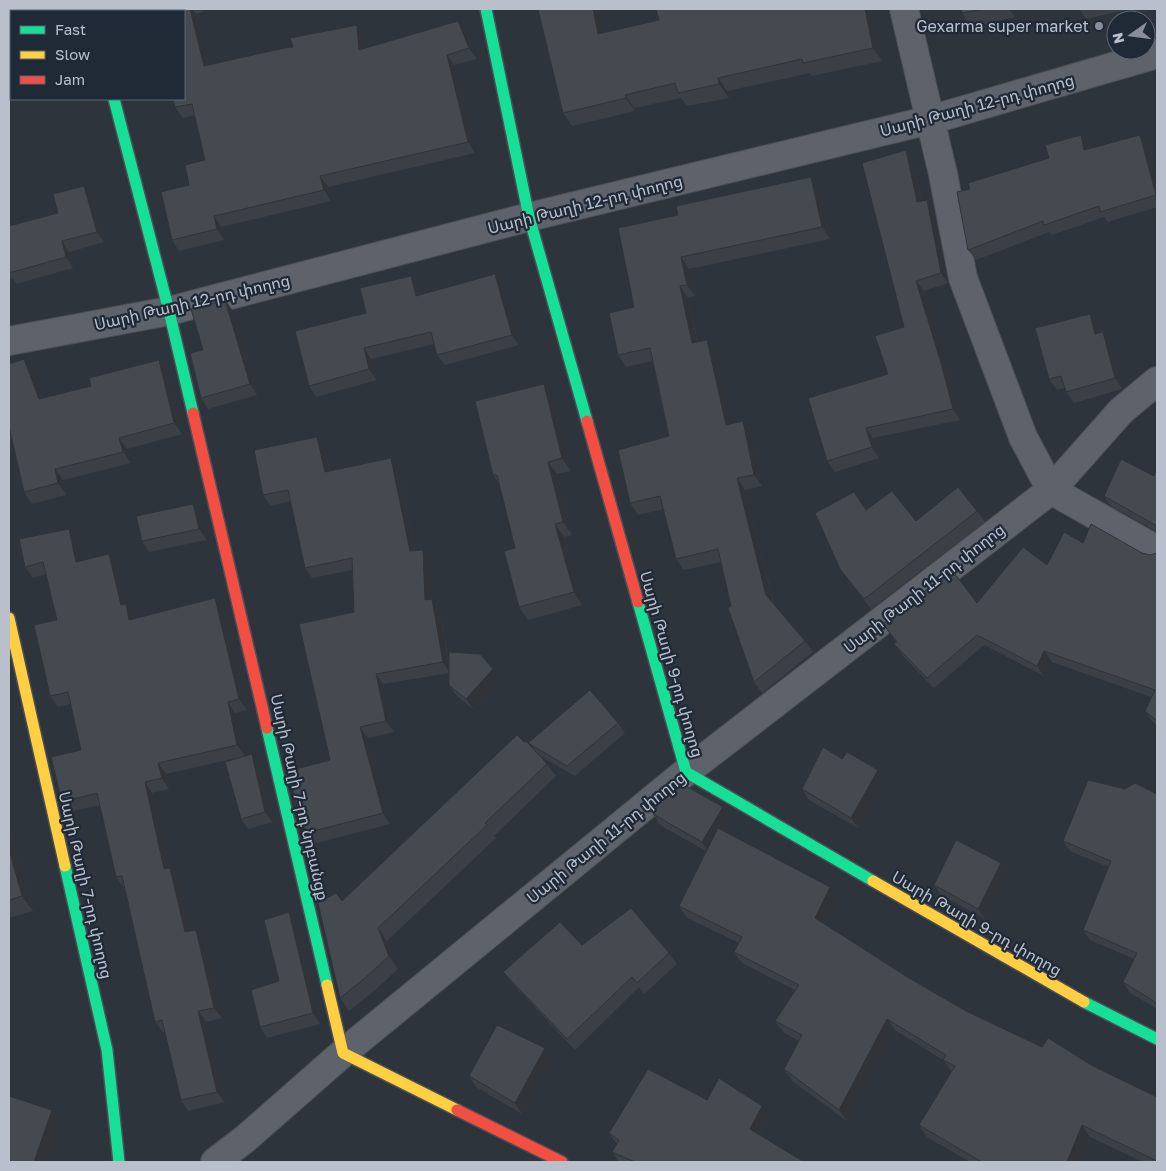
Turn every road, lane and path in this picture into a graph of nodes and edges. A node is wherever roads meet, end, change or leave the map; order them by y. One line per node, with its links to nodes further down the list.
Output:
1 (486, 9): 6 (street, Սարի Թաղի 9-րդ փողոց)
2 (904, 9): 5 (street)
3 (1157, 54): 5 (street, Սարի Թաղի 12-րդ փողոց)
4 (114, 100): 7 (street, Սարի Թաղի 7-րդ նրբանցք)
5 (930, 120): 6 (street, Սարի Թաղի 12-րդ փողոց); 10 (street)
6 (529, 217): 7 (street, Սարի Թաղի 12-րդ փողոց); 13 (street, Սարի Թաղի 9-րդ փողոց)
7 (169, 311): 8 (street, Սարի Թաղի 12-րդ փողոց); 15 (street, Սարի Թաղի 7-րդ նրբանցք)
8 (9, 342)
9 (1157, 381): 10 (street, Սարի Թաղի 11-րդ փողոց)
10 (1051, 490): 11 (street); 13 (street, Սարի Թաղի 11-րդ փողոց)
11 (1157, 550)
12 (9, 618): 16 (street, Սարի Թաղի 7-րդ փողոց)
13 (686, 772): 14 (street, Սարի Թաղի 9-րդ փողոց); 15 (street, Սարի Թաղի 11-րդ փողոց)
14 (1157, 1039)
15 (343, 1053): 17 (street, Սարի Թաղի 11-րդ փողոց); 18 (street)
16 (119, 1162)
17 (215, 1162)
18 (562, 1162)

